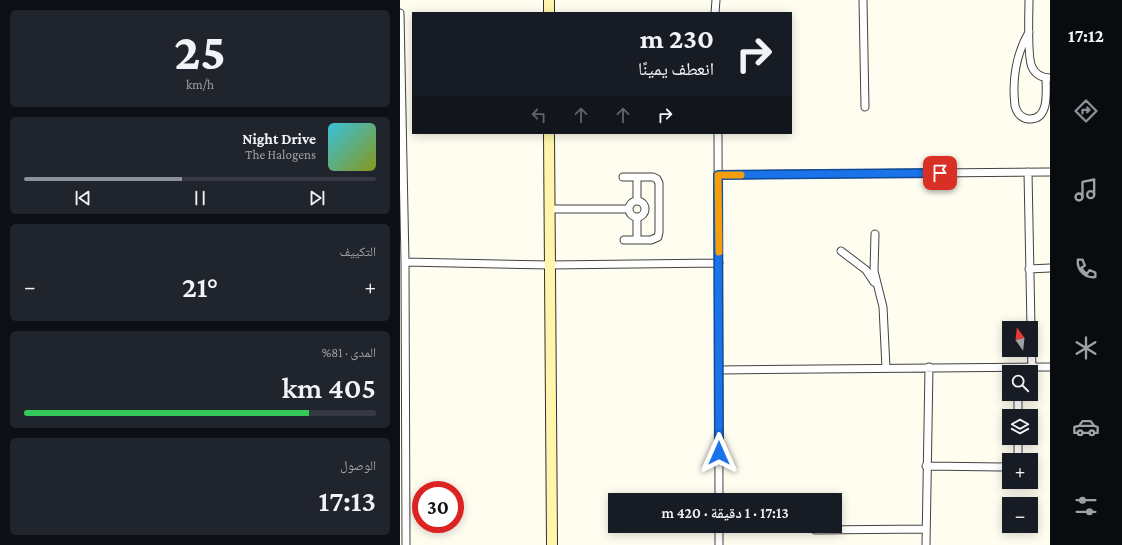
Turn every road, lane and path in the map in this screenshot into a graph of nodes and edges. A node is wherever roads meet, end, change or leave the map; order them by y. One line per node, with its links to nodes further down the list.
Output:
1 (549, 0): 5 (street)
2 (716, 0): 6 (street)
3 (863, 0): 10 (street)
4 (1029, 0): 8 (street)
5 (549, 12)
6 (715, 12)
7 (400, 13): 28 (street)
8 (1029, 32): 9 (street); 9 (street)
9 (1048, 78)
10 (865, 107)
11 (550, 134): 20 (street)
12 (718, 134): 15 (street)
13 (1028, 172): 14 (street); 15 (street); 32 (street)
14 (1050, 172)
15 (718, 175): 29 (street)
16 (623, 176): 17 (street)
17 (637, 177): 18 (street); 19 (street)
18 (637, 201): 21 (street); 22 (street)
19 (659, 208): 22 (street); 26 (street)
20 (550, 209): 21 (street); 30 (street)
21 (629, 209): 23 (street)
22 (645, 209): 23 (street)
23 (637, 217): 26 (street)
24 (875, 234): 33 (street)
25 (624, 240): 26 (street)
26 (637, 240)
27 (841, 251): 33 (street)
28 (405, 262): 30 (street); 40 (street)
29 (719, 263): 30 (street); 41 (street)
30 (550, 265): 49 (street)
31 (1050, 268): 32 (street)
32 (1029, 269): 34 (street)
33 (879, 291): 38 (street)
34 (1030, 321)
35 (1050, 366): 37 (street)
36 (929, 367): 38 (street); 39 (street); 42 (street)
37 (1038, 367)
38 (886, 368): 41 (street)
39 (1002, 369)
40 (403, 370): 48 (street)
41 (719, 370): 44 (street)
42 (926, 466): 43 (street); 45 (street)
43 (1002, 467)
44 (719, 493)
45 (926, 529): 46 (street); 51 (street)
46 (842, 530)
47 (719, 533): 50 (street)
48 (406, 545)
49 (552, 545)
50 (719, 545)
51 (926, 545)

